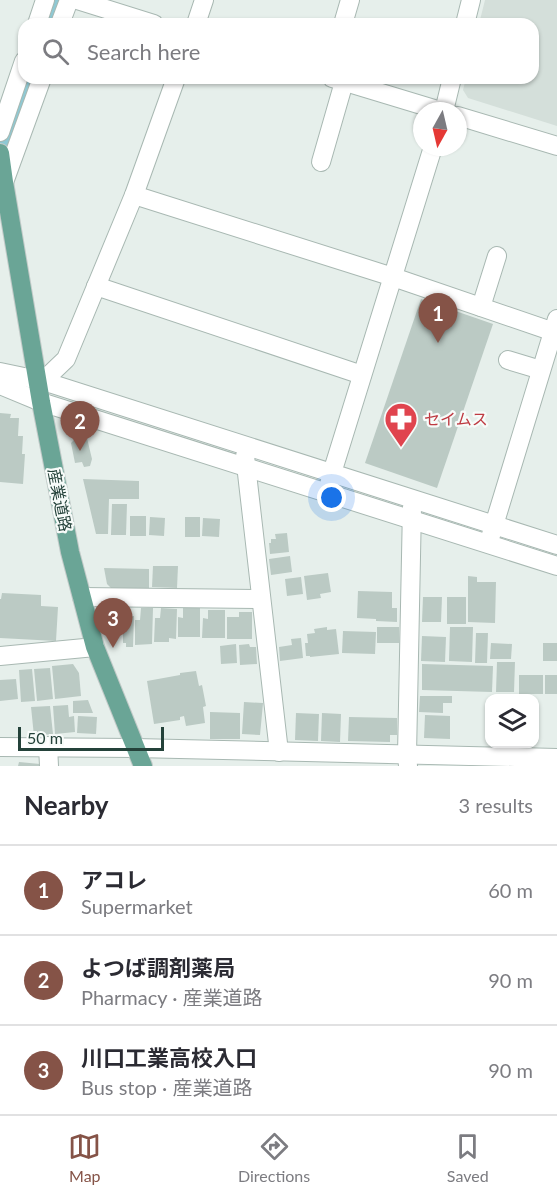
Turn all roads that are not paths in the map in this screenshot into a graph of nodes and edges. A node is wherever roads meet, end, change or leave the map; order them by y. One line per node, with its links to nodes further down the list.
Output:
1 (45, 0): 7 (street)
2 (69, 0): 8 (street)
3 (77, 0): 9 (street)
4 (204, 0): 10 (street)
5 (350, 0): 11 (street)
6 (471, 0): 12 (street)
7 (39, 18)
8 (62, 18)
9 (135, 18)
10 (198, 18)
11 (344, 18)
12 (466, 18)
13 (18, 79): 22 (street)
14 (40, 84): 27 (street)
15 (174, 84): 28 (street)
16 (337, 84): 26 (street)
17 (351, 84): 19 (street)
18 (450, 84): 20 (street)
19 (413, 102)
20 (445, 102)
21 (467, 119): 23 (street)
22 (0, 132)
23 (557, 146)
24 (0, 153): 27 (main road, 産業道路)
25 (430, 156): 30 (street)
26 (321, 162)
27 (2, 185): 38 (main road, 産業道路)
28 (134, 195): 30 (street); 31 (street)
29 (497, 256): 32 (street)
30 (393, 277): 32 (street); 37 (street)
31 (96, 286): 37 (street); 38 (street)
32 (481, 307): 33 (street)
33 (556, 328): 35 (street)
34 (508, 360): 35 (street)
35 (541, 370): 47 (street)
36 (0, 372): 38 (street)
37 (362, 375): 43 (street)
38 (40, 380): 40 (main road, 産業道路); 41 (street)
39 (0, 385): 40 (street)
40 (41, 402): 42 (street); 51 (main road, 産業道路)
41 (245, 447): 42 (street); 43 (street)
42 (245, 467): 44 (street); 52 (street)
43 (332, 473): 44 (street); 45 (street)
44 (327, 493): 46 (street)
45 (411, 498): 46 (street); 47 (street)
46 (412, 519): 48 (street); 60 (street)
47 (494, 525): 48 (street); 49 (street)
48 (488, 543): 50 (street)
49 (557, 545)
50 (557, 566)
51 (82, 597): 52 (street); 53 (main road, 産業道路)
52 (261, 599): 58 (street)
53 (95, 647): 54 (street); 57 (main road, 産業道路)
54 (0, 656)
55 (48, 746): 56 (street); 57 (street); 61 (street)
56 (0, 747)
57 (135, 748): 58 (street); 62 (main road, 産業道路)
58 (279, 752): 60 (street)
59 (557, 758): 60 (street)
60 (407, 760)
61 (49, 766)
62 (143, 766)

